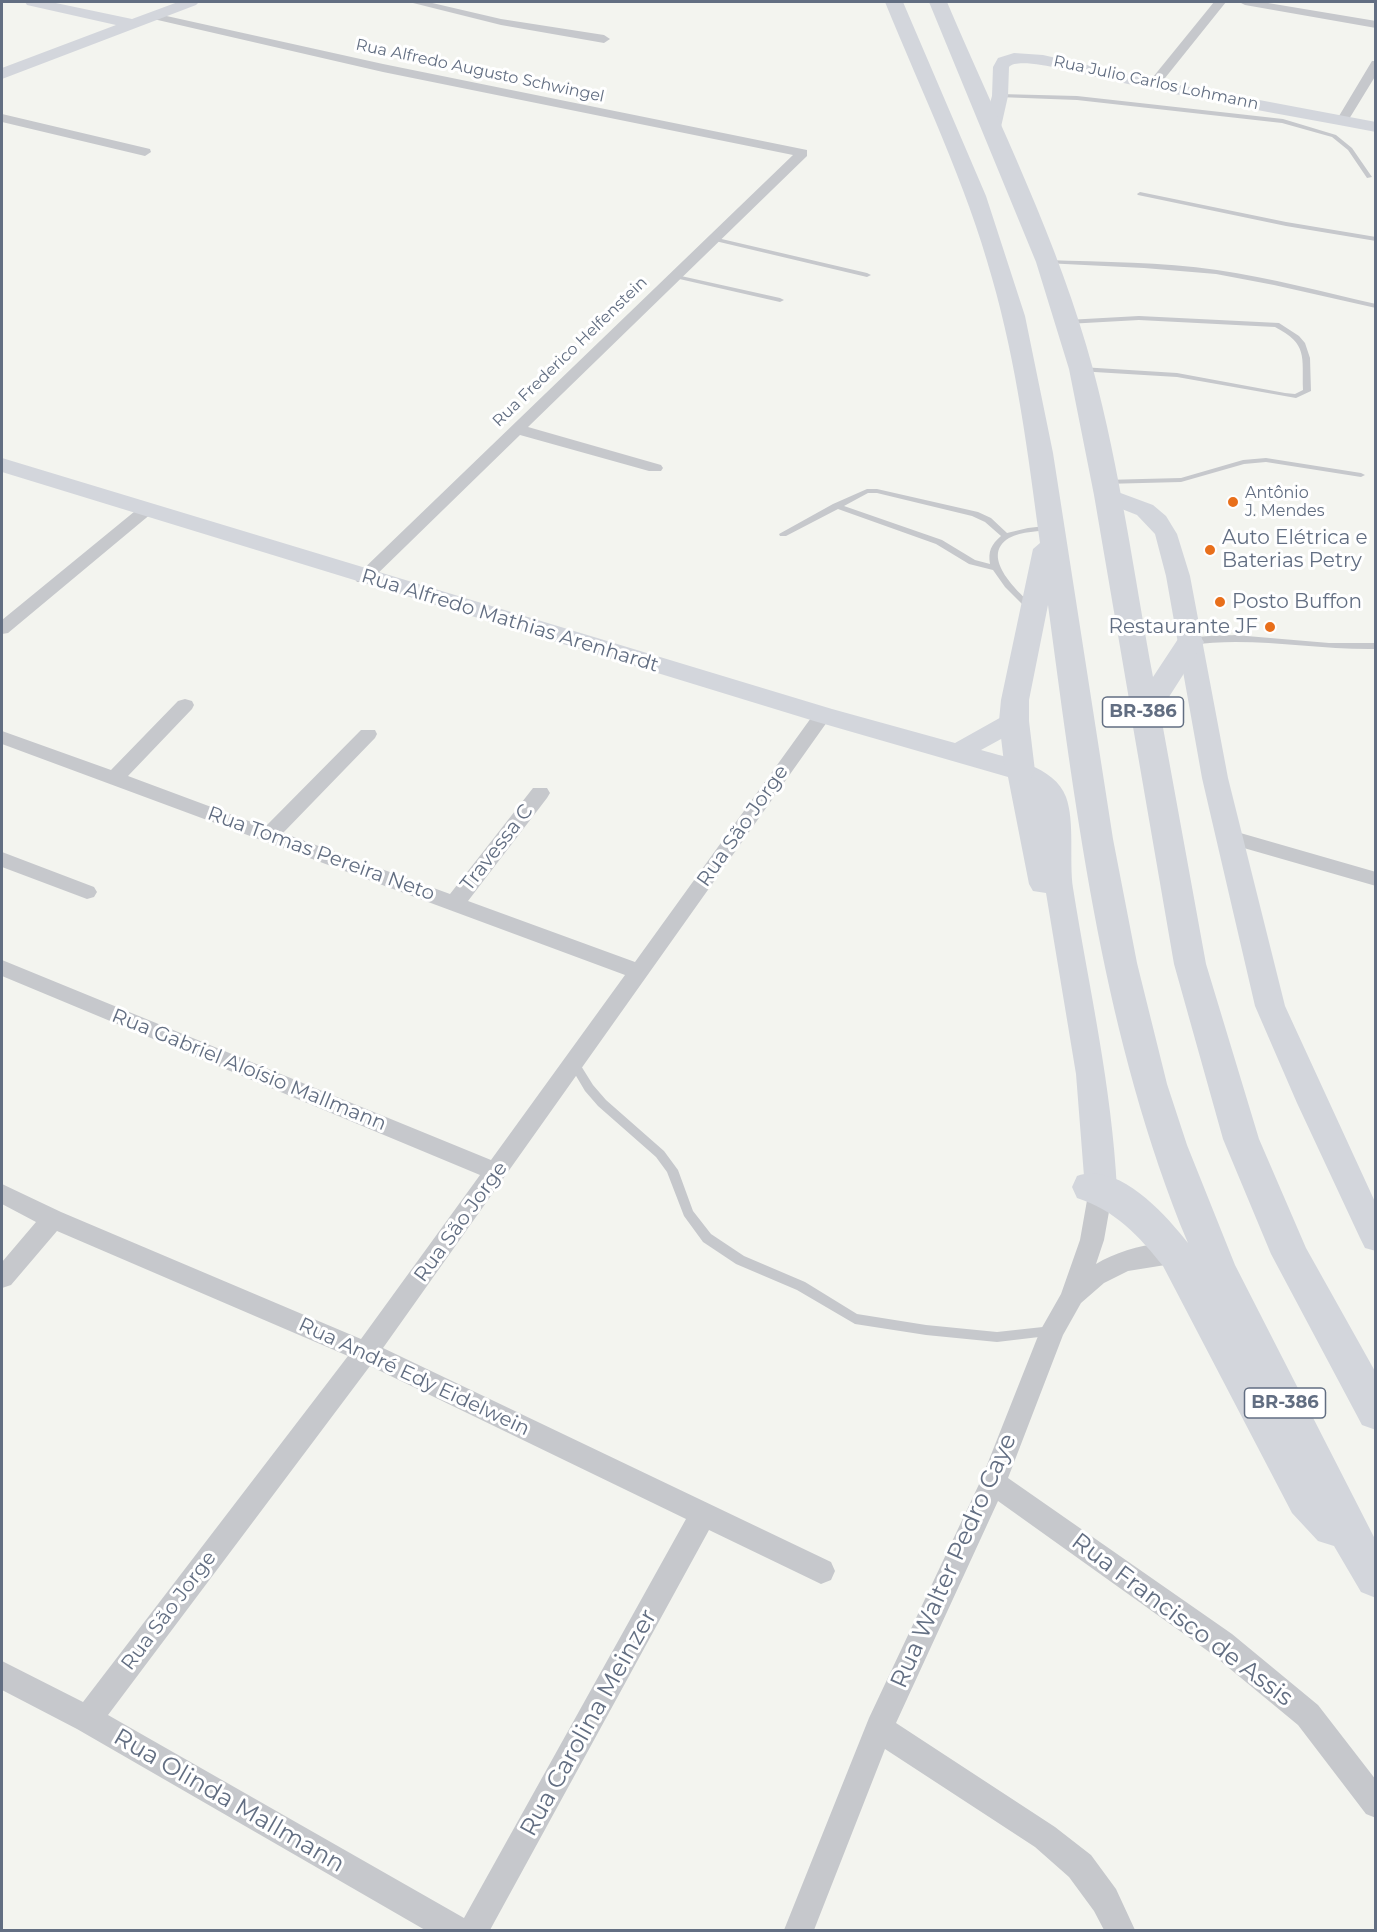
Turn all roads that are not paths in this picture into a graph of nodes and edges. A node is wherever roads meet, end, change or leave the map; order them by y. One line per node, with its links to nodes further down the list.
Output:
1 (32, 2): 9 (main road)
2 (191, 2): 8 (main road)
3 (415, 2): 11 (street)
4 (894, 2): 40 (highway, BR-386)
5 (938, 2): 18 (highway, BR-386)
6 (1220, 2): 14 (street)
7 (1245, 2): 10 (street)
8 (153, 16): 9 (main road); 21 (street, Rua Alfredo Augusto Schwingel)
9 (132, 24): 13 (main road)
10 (1376, 25)
11 (604, 39)
12 (1376, 64): 17 (street)
13 (2, 74)
14 (1153, 85): 15 (main road, Rua Julio Carlos Lohmann); 17 (main road, Rua Julio Carlos Lohmann)
15 (999, 96): 18 (main road, Rua Julio Carlos Lohmann); 22 (lane)
16 (2, 118): 20 (street)
17 (1342, 121): 19 (main road, Rua Julio Carlos Lohmann)
18 (992, 127): 26 (highway, BR-386)
19 (1376, 127)
20 (145, 152)
21 (802, 153): 25 (street, Rua Frederico Helfenstein)
22 (1369, 177)
23 (1140, 194): 24 (lane)
24 (1376, 238)
25 (713, 239): 27 (lane); 28 (street, Rua Frederico Helfenstein)
26 (1047, 262): 30 (lane); 31 (highway, BR-386)
27 (867, 275)
28 (675, 276): 29 (lane); 33 (street, Rua Frederico Helfenstein)
29 (780, 300)
30 (1376, 306)
31 (1067, 322): 32 (highway, BR-386); 32 (lane)
32 (1081, 369): 37 (highway, BR-386)
33 (517, 429): 35 (street); 44 (street, Rua Frederico Helfenstein)
34 (2, 465): 39 (main road, Rua Alfredo Mathias Arenhardt)
35 (655, 468)
36 (1361, 475): 37 (lane)
37 (1105, 489): 47 (main road); 51 (highway, BR-386)
38 (837, 506): 41 (lane); 42 (lane); 43 (lane)
39 (146, 510): 44 (main road, Rua Alfredo Mathias Arenhardt); 46 (street)
40 (1051, 527): 42 (lane); 45 (highway); 81 (highway, BR-386)
41 (783, 534)
42 (1006, 536): 43 (lane)
43 (996, 568): 45 (lane)
44 (363, 578): 50 (main road, Rua Alfredo Mathias Arenhardt)
45 (1033, 610): 52 (highway)
46 (2, 629)
47 (1190, 642): 48 (lane); 51 (highway); 60 (main road)
48 (1376, 646)
49 (185, 705): 57 (street)
50 (822, 715): 55 (main road, Rua Alfredo Mathias Arenhardt); 66 (street, Rua São Jorge)
51 (1143, 715): 78 (highway, BR-386)
52 (1014, 721): 55 (main road); 56 (highway)
53 (368, 734): 59 (street)
54 (2, 737): 57 (street, Rua Tomas Pereira Neto)
55 (958, 752): 56 (main road, Rua Alfredo Mathias Arenhardt)
56 (1020, 771): 69 (main road)
57 (114, 779): 59 (street, Rua Tomas Pereira Neto)
58 (540, 793): 64 (street, Travessa C)
59 (269, 835): 64 (street, Rua Tomas Pereira Neto)
60 (1230, 837): 62 (street); 72 (main road)
61 (2, 859): 63 (street)
62 (1376, 879)
63 (87, 892)
64 (455, 903): 66 (street, Rua Tomas Pereira Neto)
65 (2, 968): 68 (street, Rua Gabriel Aloísio Mallmann)
66 (640, 972): 67 (street, Rua São Jorge)
67 (574, 1064): 68 (street, Rua São Jorge); 76 (lane)
68 (497, 1172): 77 (street, Rua São Jorge)
69 (1096, 1188): 73 (highway); 75 (street, Rua Walter Pedro Caye); 76 (street)
70 (2, 1193): 71 (street, Rua André Edy Eidelwein)
71 (54, 1219): 74 (street); 77 (street, Rua André Edy Eidelwein)
72 (1376, 1238)
73 (1176, 1255): 75 (street); 81 (highway)
74 (2, 1278)
75 (1072, 1297): 76 (street, Rua Walter Pedro Caye)
76 (1052, 1331): 79 (street, Rua Walter Pedro Caye)
77 (366, 1352): 80 (street, Rua André Edy Eidelwein); 84 (street, Rua São Jorge)
78 (1376, 1412)
79 (993, 1483): 85 (street, Rua Walter Pedro Caye); 86 (street, Rua Francisco de Assis)
80 (704, 1515): 82 (street, Rua André Edy Eidelwein); 88 (street, Rua Carolina Meinzer)
81 (1368, 1567)
82 (821, 1571)
83 (2, 1675): 84 (street, Rua Olinda Mallmann)
84 (87, 1719): 87 (street, Rua Olinda Mallmann)
85 (879, 1728): 89 (street, Rua Walter Pedro Caye); 90 (street)
86 (1376, 1804)
87 (454, 1930)
88 (474, 1930)
89 (800, 1930)
90 (1120, 1930)

